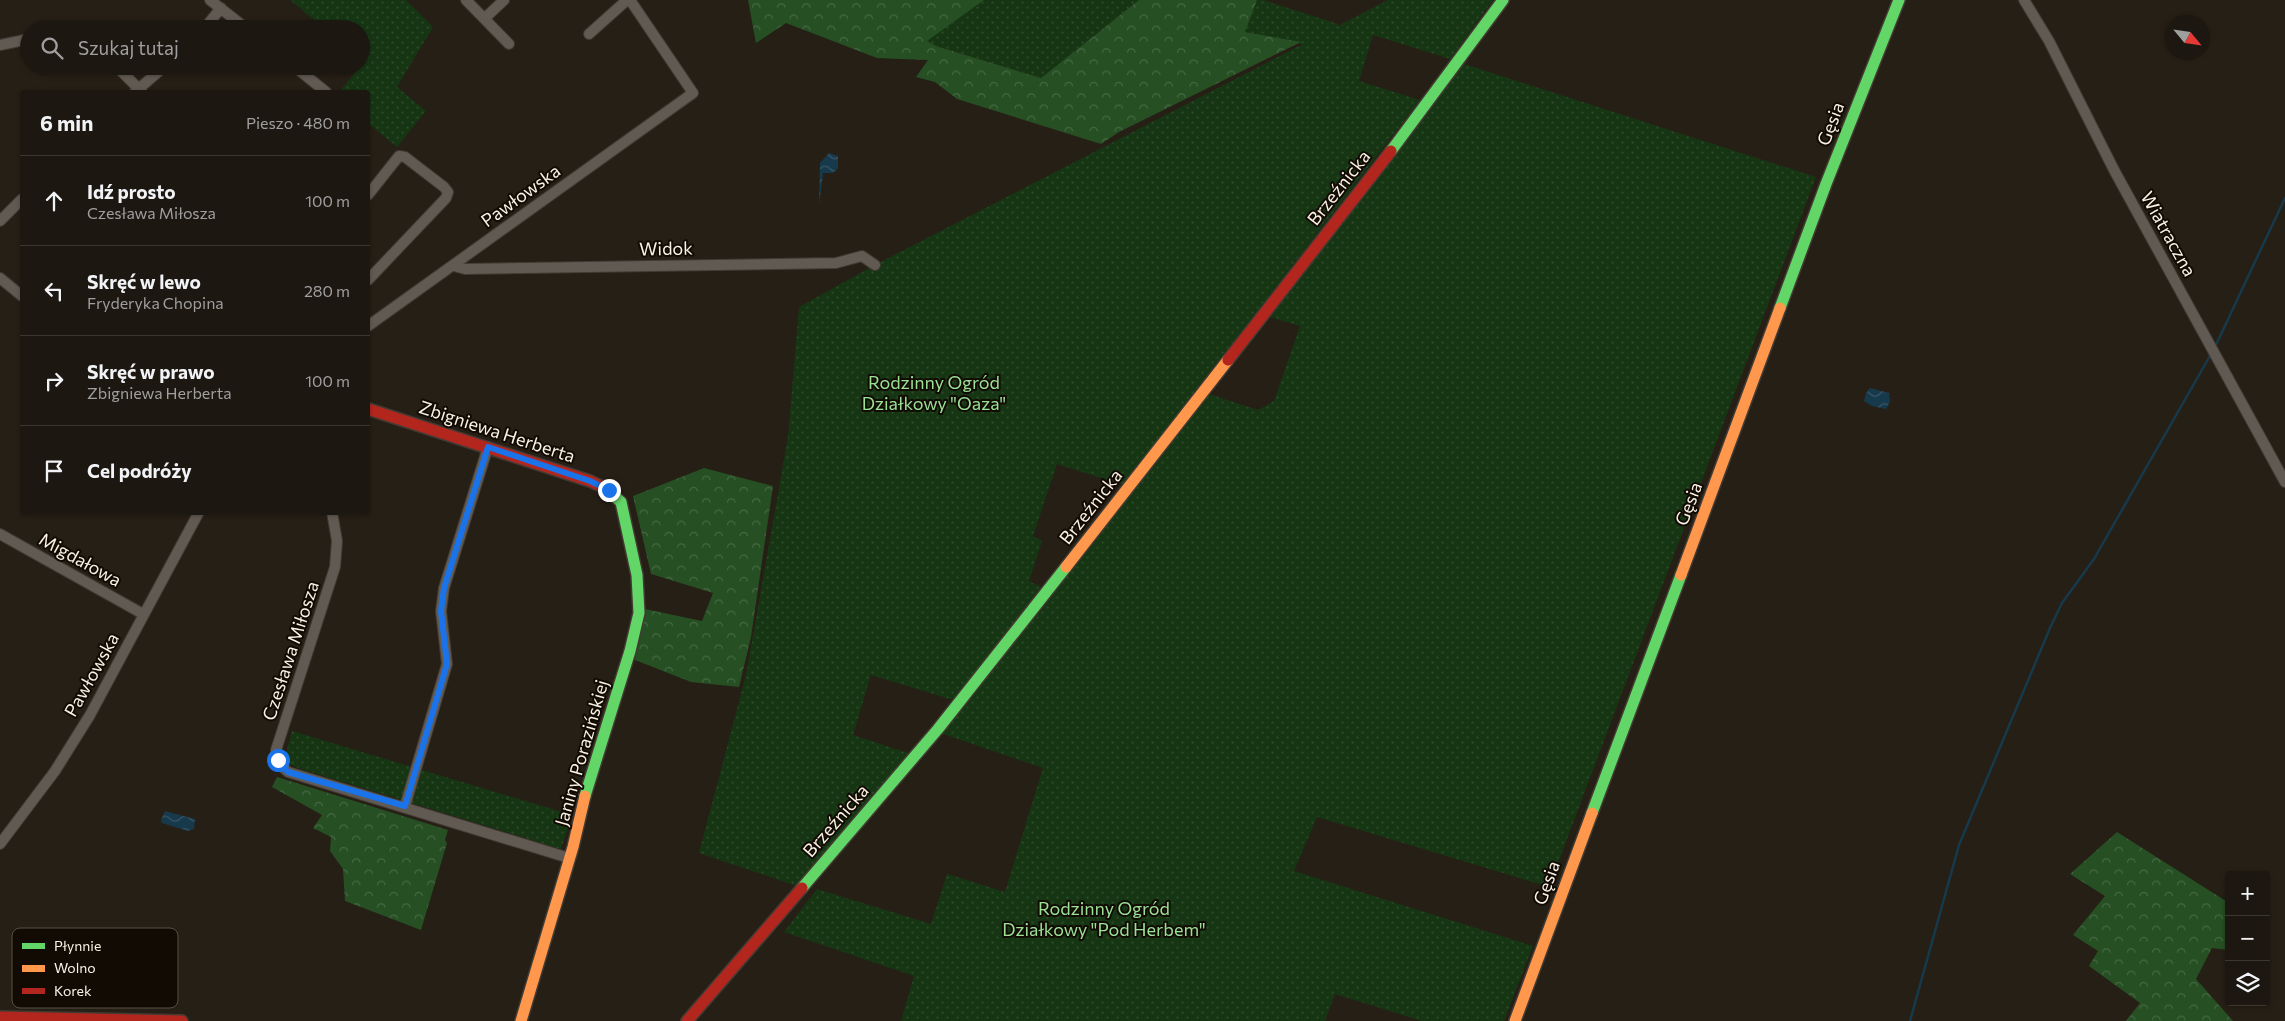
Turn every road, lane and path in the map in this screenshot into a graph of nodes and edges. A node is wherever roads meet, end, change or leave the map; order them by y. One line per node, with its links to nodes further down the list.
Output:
1 (210, 0): 8 (street)
2 (466, 0): 9 (street)
3 (504, 0): 9 (street)
4 (628, 0): 12 (street); 25 (street, Pawłowska)
5 (1503, 0): 45 (street, Brzeźnicka)
6 (1899, 0): 46 (street, Gęsia)
7 (2024, 0): 33 (street, Wiatraczna)
8 (221, 8): 10 (street); 11 (street)
9 (485, 18): 14 (street)
10 (211, 20)
11 (236, 20)
12 (589, 34)
13 (20, 41): 15 (street)
14 (509, 44)
15 (0, 45)
16 (124, 75): 19 (street)
17 (156, 75): 20 (street)
18 (304, 75): 21 (street)
19 (138, 90)
20 (140, 90)
21 (321, 90)
22 (370, 192): 28 (street)
23 (20, 205): 24 (street)
24 (0, 221)
25 (454, 266): 26 (street, Widok); 30 (street, Pawłowska)
26 (875, 266)
27 (0, 278): 29 (street)
28 (370, 278)
29 (20, 294)
30 (371, 323)
31 (370, 410): 32 (street, Zbigniewa Herberta)
32 (488, 447): 34 (street, Zbigniewa Herberta); 39 (street)
33 (2285, 482)
34 (614, 494): 41 (street, Janiny Porazińskiej)
35 (197, 515): 38 (street, Pawłowska)
36 (333, 515): 39 (street, Czesława Miłosza)
37 (0, 534): 38 (street, Migdałowa)
38 (144, 614): 40 (street, Pawłowska)
39 (405, 806): 41 (street, Czesława Miłosza)
40 (0, 844)
41 (569, 858): 44 (street, Janiny Porazińskiej)
42 (0, 1017): 43 (street)
43 (182, 1021)
44 (521, 1021)
45 (687, 1021)
46 (1515, 1021)

